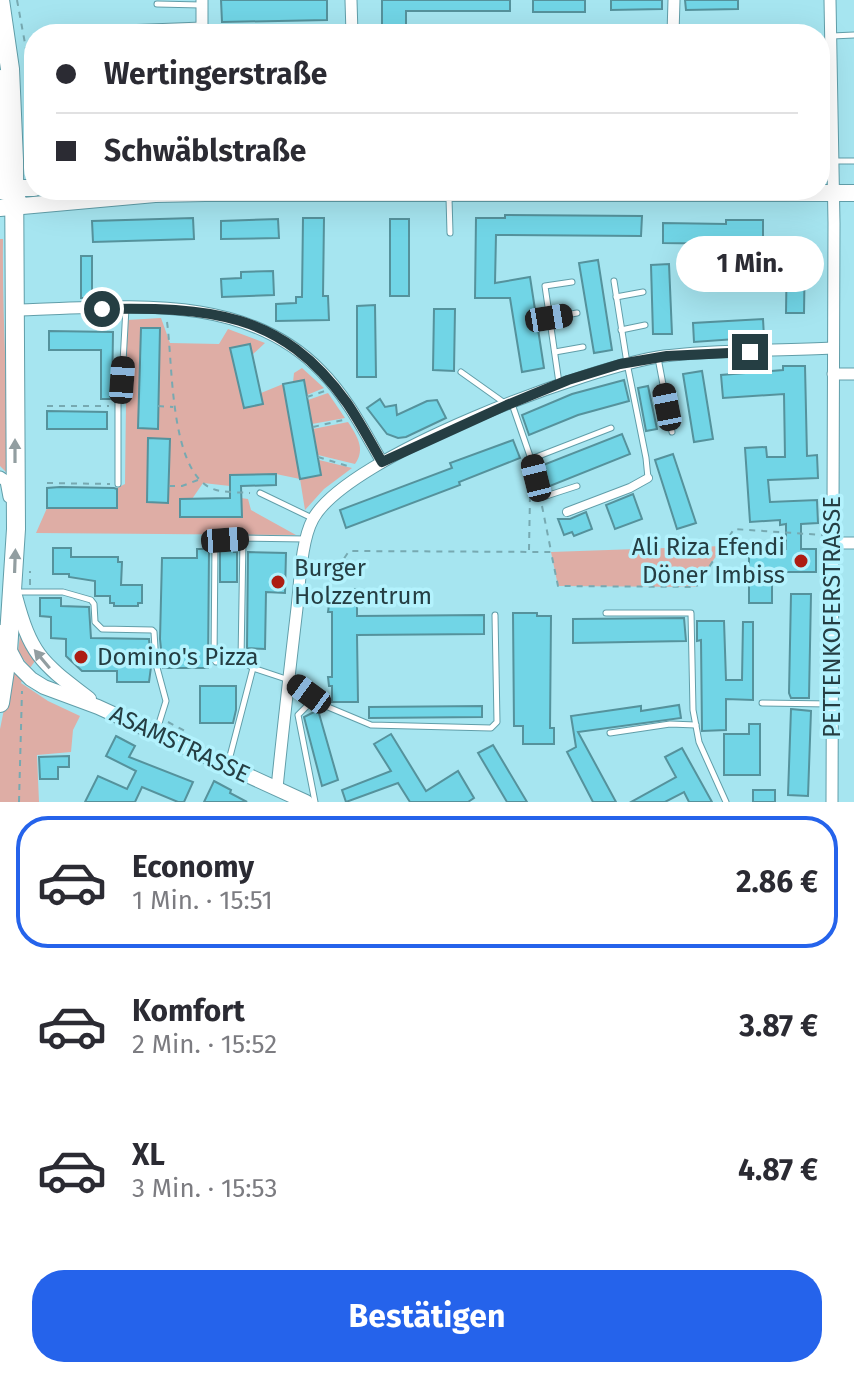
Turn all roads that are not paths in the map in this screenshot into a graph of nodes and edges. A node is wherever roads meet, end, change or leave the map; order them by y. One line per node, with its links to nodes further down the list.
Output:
1 (0, 0): 18 (main road)
2 (351, 0): 8 (street)
3 (674, 0): 9 (street)
4 (830, 0): 11 (street, PETTENKOFERSTRASSE)
5 (202, 3): 6 (lane); 7 (street)
6 (157, 4)
7 (203, 24)
8 (352, 24)
9 (673, 24)
10 (854, 35): 11 (lane)
11 (831, 36): 13 (street, PETTENKOFERSTRASSE)
12 (0, 78): 18 (main road)
13 (833, 161): 14 (lane); 16 (street, PETTENKOFERSTRASSE)
14 (854, 161)
15 (830, 193): 16 (main road)
16 (833, 193): 17 (main road); 32 (street, PETTENKOFERSTRASSE)
17 (854, 193)
18 (13, 199): 26 (main road)
19 (449, 200): 20 (lane)
20 (450, 233)
21 (614, 281): 24 (lane)
22 (572, 282): 28 (lane)
23 (643, 292): 24 (lane)
24 (616, 297): 30 (lane)
25 (126, 308): 26 (street); 44 (street); 47 (lane)
26 (15, 310): 52 (main road, one-way to 26)
27 (577, 313): 28 (lane)
28 (549, 318): 33 (lane)
29 (645, 325): 30 (lane)
30 (621, 330): 35 (lane)
31 (583, 347): 33 (lane)
32 (833, 348): 34 (street); 37 (street, PETTENKOFERSTRASSE)
33 (555, 352): 39 (lane)
34 (658, 357): 35 (street); 42 (lane)
35 (627, 363): 39 (street); 46 (lane)
36 (461, 372): 40 (lane)
37 (833, 374): 38 (street); 55 (street, PETTENKOFERSTRASSE)
38 (854, 374)
39 (559, 384): 40 (street)
40 (509, 404): 43 (lane); 44 (street)
41 (611, 428): 43 (lane)
42 (672, 432)
43 (531, 459): 48 (lane)
44 (382, 462): 51 (street)
45 (0, 477): 52 (street)
46 (648, 478): 50 (street)
47 (118, 484)
48 (577, 486)
49 (260, 493): 51 (lane)
50 (567, 512)
51 (313, 518): 54 (street)
52 (16, 529): 57 (main road, one-way to 52)
53 (243, 538): 54 (lane); 62 (lane); 62 (lane)
54 (307, 539): 64 (street)
55 (833, 539): 56 (street); 68 (street, PETTENKOFERSTRASSE)
56 (854, 543)
57 (13, 592): 61 (main road); 69 (street, ASAMSTRASSE, one-way to 57); 72 (lane)
58 (606, 613): 70 (lane)
59 (495, 615): 65 (lane)
60 (0, 632): 61 (street, ASAMSTRASSE)
61 (8, 651): 66 (main road); 69 (street, ASAMSTRASSE)
62 (241, 660): 63 (lane)
63 (253, 668): 64 (lane); 73 (lane)
64 (289, 680): 65 (lane); 74 (street)
65 (315, 698): 76 (lane)
66 (0, 703)
67 (762, 703): 68 (lane)
68 (832, 705): 78 (street, PETTENKOFERSTRASSE)
69 (98, 707): 72 (street, ASAMSTRASSE)
70 (696, 725): 71 (lane); 77 (lane)
71 (610, 733)
72 (156, 734): 73 (street, ASAMSTRASSE)
73 (227, 766): 74 (street, ASAMSTRASSE)
74 (277, 788): 75 (street, ASAMSTRASSE)
75 (306, 802)
76 (315, 802)
77 (726, 802)
78 (832, 802)

